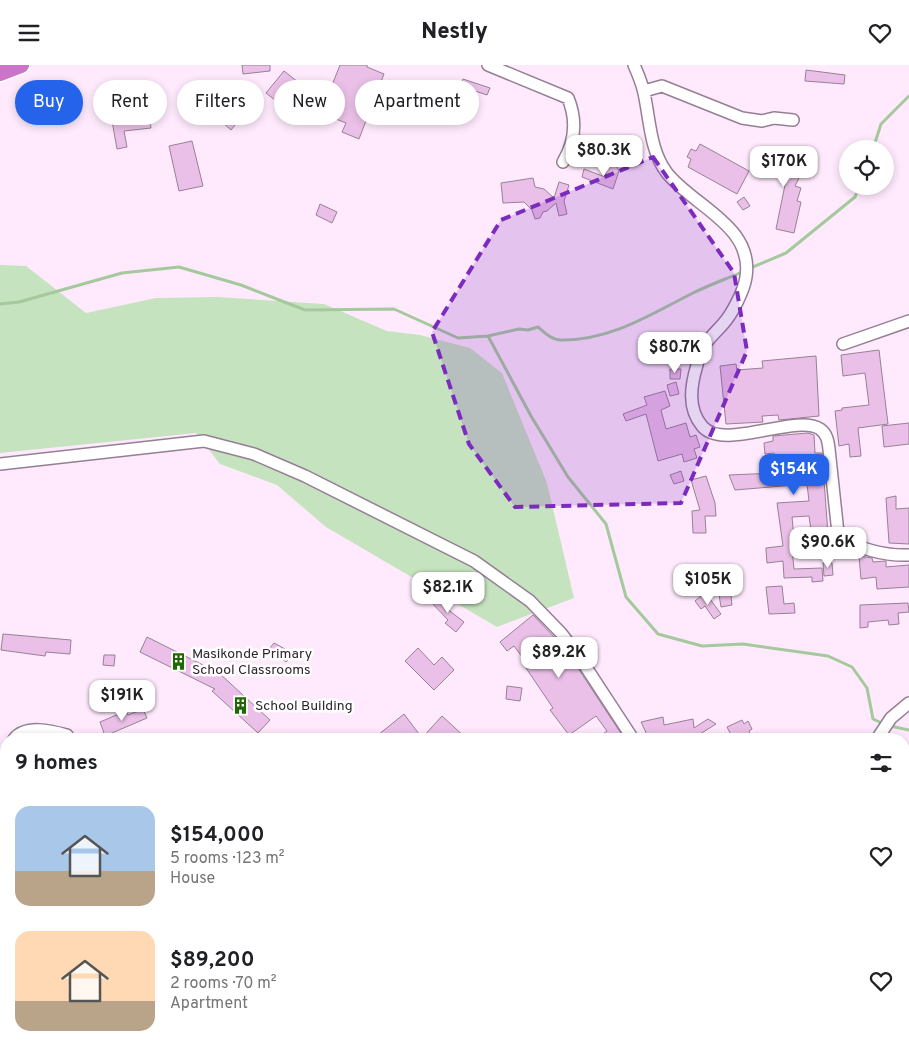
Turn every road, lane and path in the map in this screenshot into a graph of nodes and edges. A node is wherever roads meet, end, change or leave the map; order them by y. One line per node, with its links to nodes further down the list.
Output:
1 (21, 65): 4 (highway)
2 (488, 65): 7 (street)
3 (634, 65): 5 (street)
4 (0, 73)
5 (644, 91): 6 (street); 11 (street)
6 (794, 120)
7 (562, 163)
8 (909, 321): 9 (street)
9 (843, 344)
10 (0, 464): 15 (street)
11 (909, 555)
12 (909, 703): 16 (street)
13 (22, 733): 14 (street)
14 (54, 733)
15 (629, 733)
16 (881, 733)

